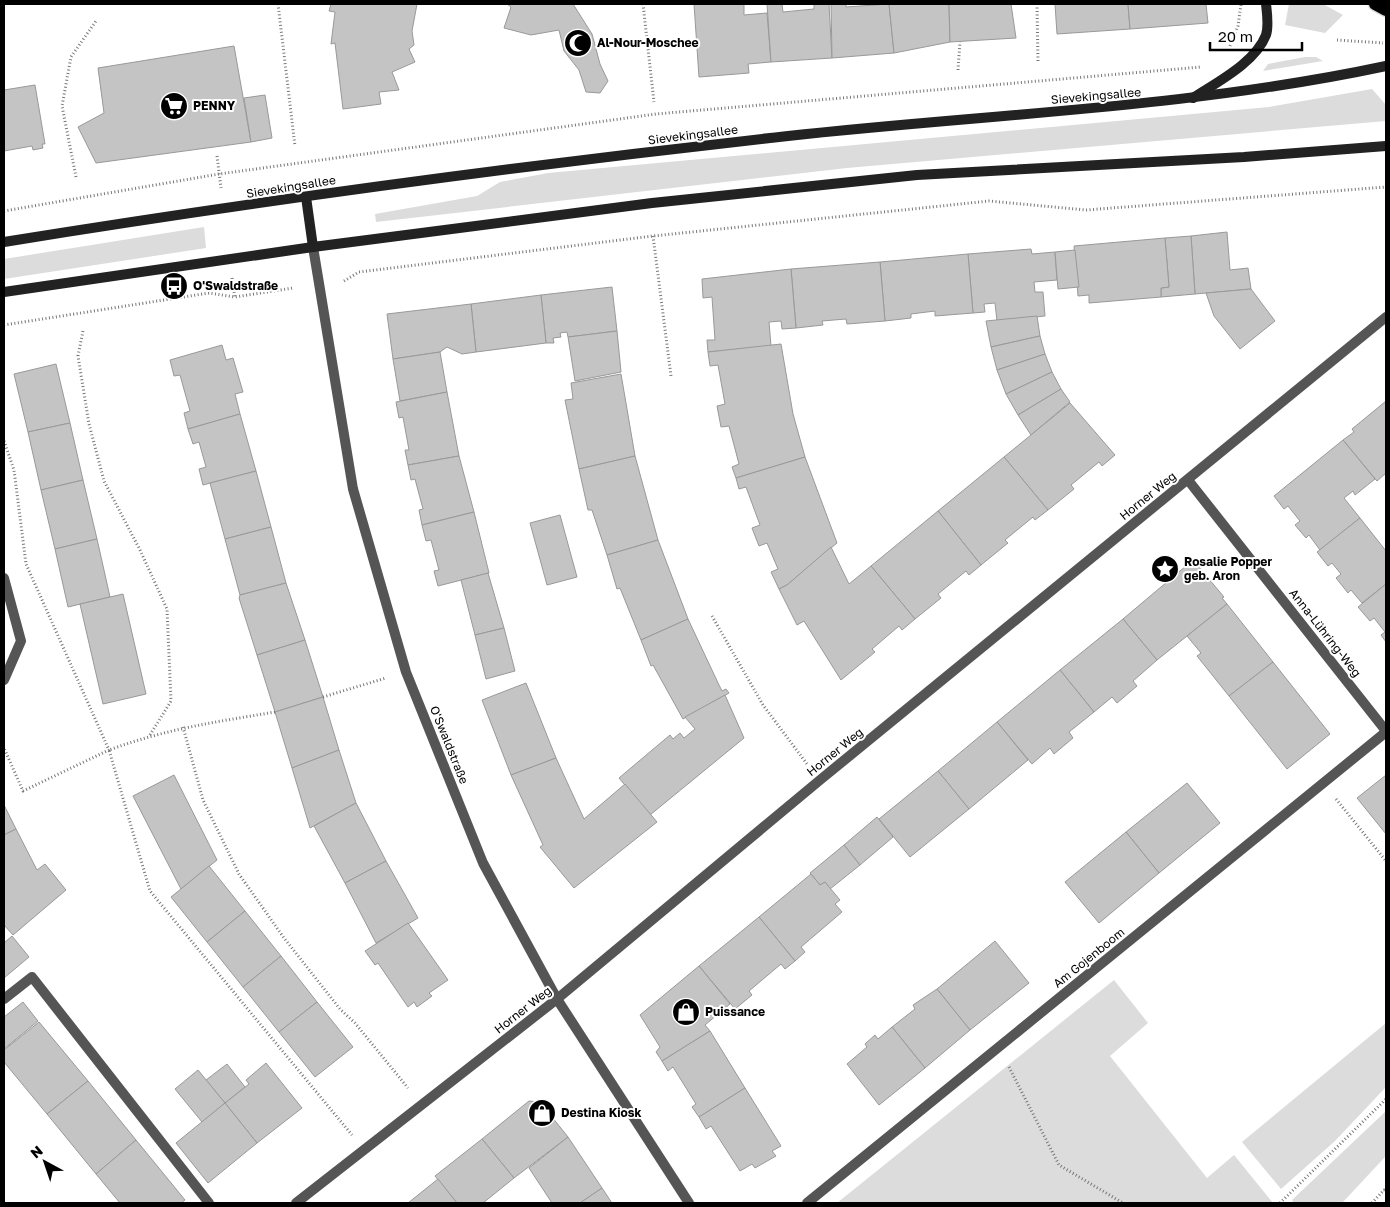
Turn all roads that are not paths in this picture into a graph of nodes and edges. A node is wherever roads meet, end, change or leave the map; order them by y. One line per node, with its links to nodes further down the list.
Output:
1 (1266, 4): 5 (main road)
2 (1376, 4): 3 (main road)
3 (1386, 10)
4 (1386, 66): 5 (main road, Sievekingsallee)
5 (1191, 100): 7 (main road, Sievekingsallee)
6 (1386, 146): 9 (main road)
7 (306, 197): 8 (main road, Sievekingsallee); 9 (main road)
8 (4, 242)
9 (313, 246): 10 (main road); 17 (street, O'Swaldstraße)
10 (4, 292)
11 (1386, 317): 12 (street, Horner Weg)
12 (1188, 480): 15 (street, Anna-Lühring-Weg); 17 (street, Horner Weg)
13 (4, 578): 14 (street)
14 (4, 680)
15 (1386, 731): 21 (street, Am Gojenboom)
16 (4, 999): 18 (street)
17 (557, 999): 19 (street, Horner Weg); 20 (street, O'Swaldstraße)
18 (209, 1203)
19 (296, 1203)
20 (689, 1203)
21 (807, 1203)

